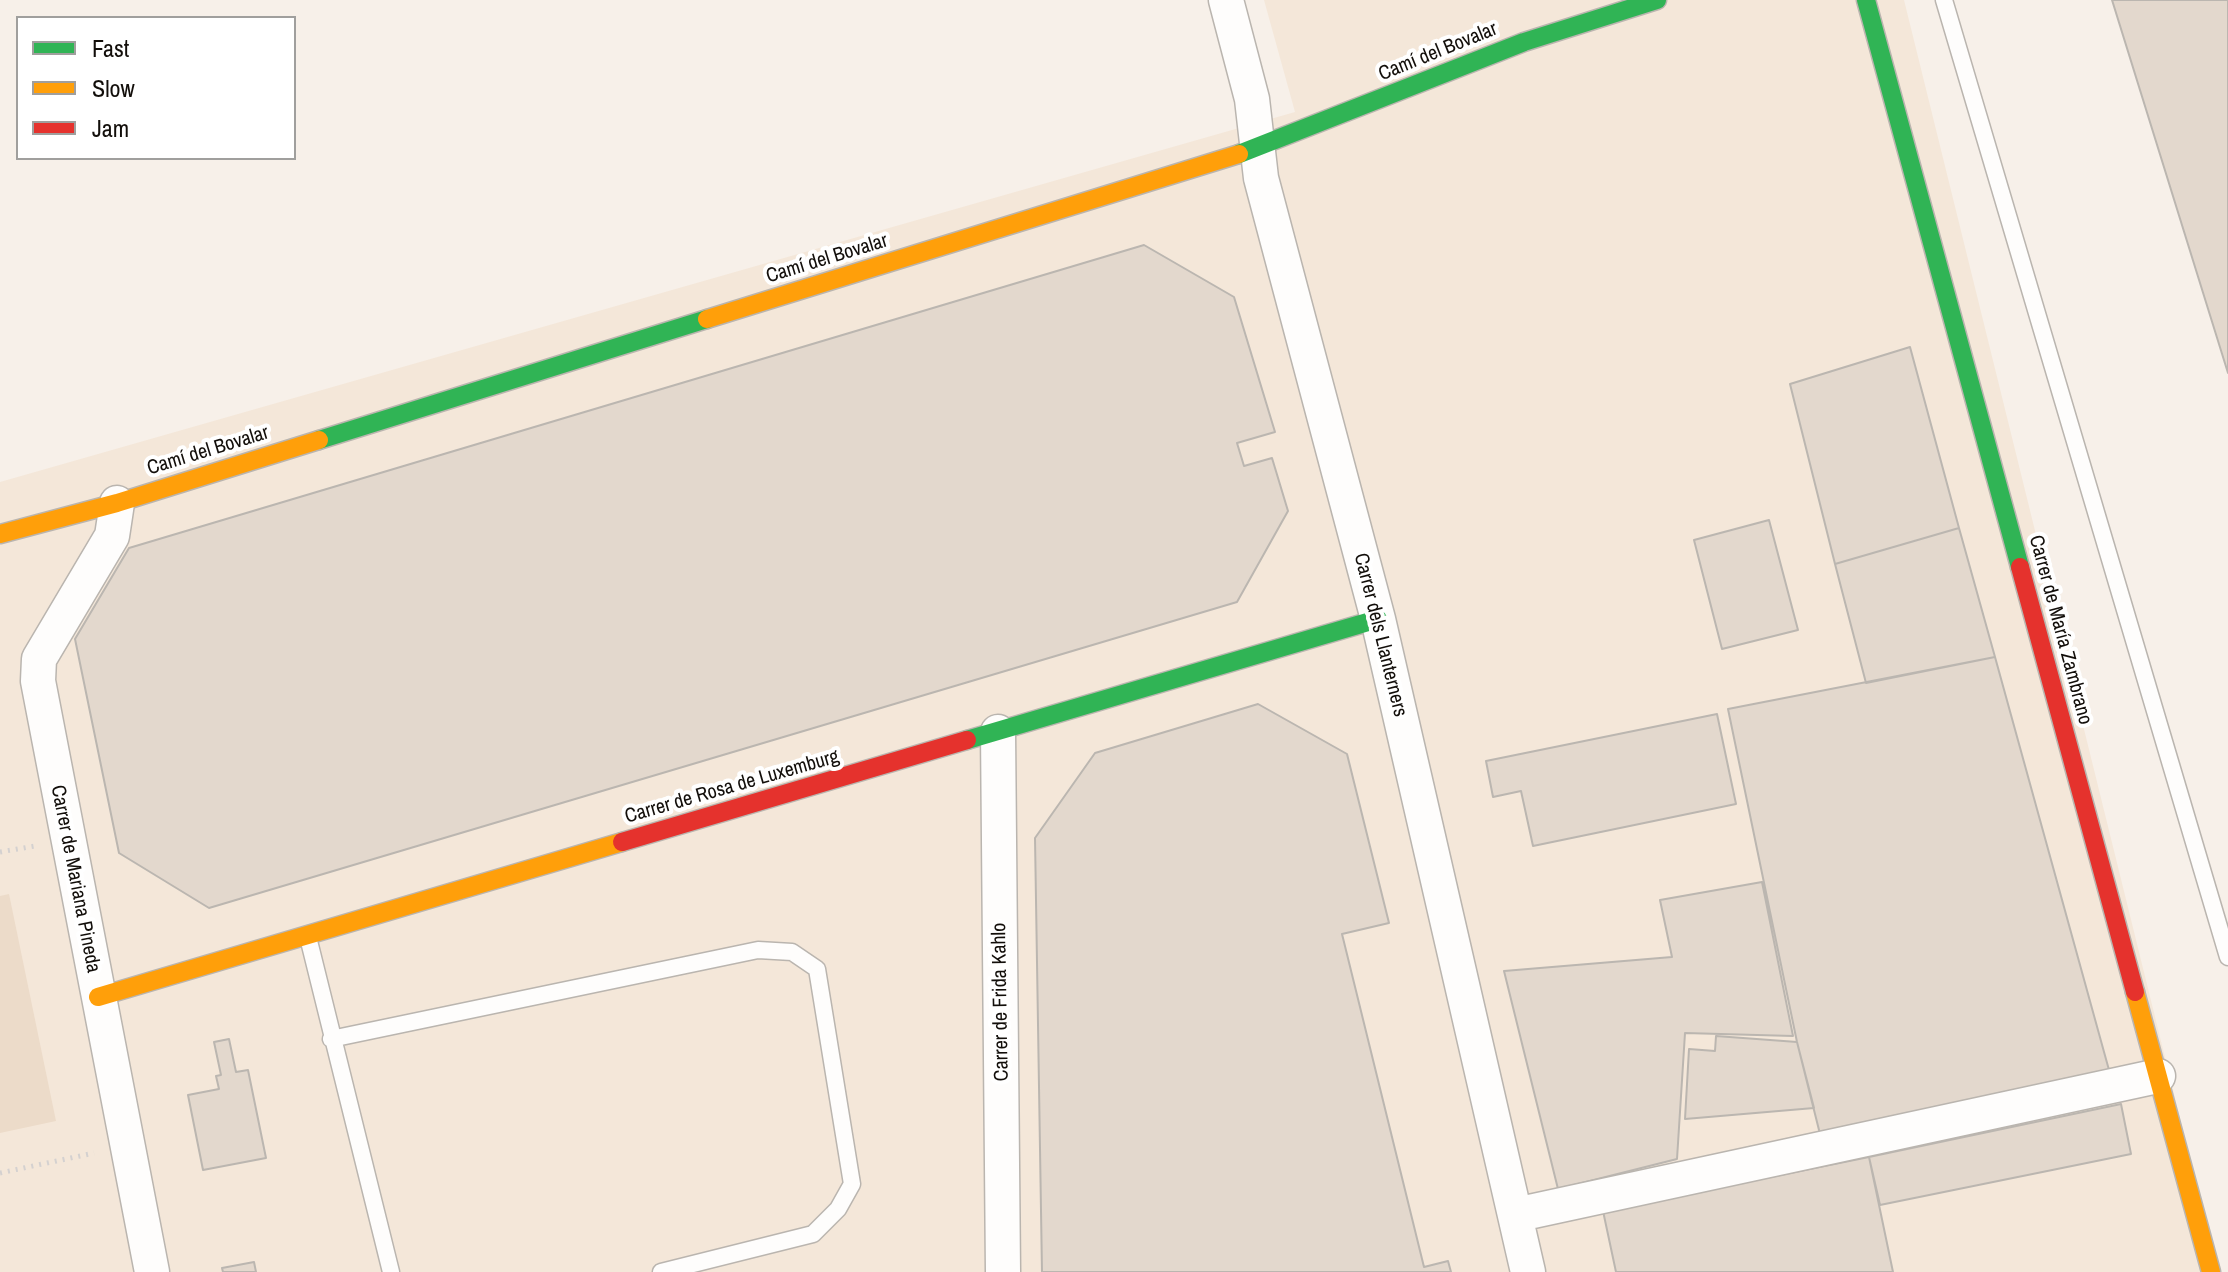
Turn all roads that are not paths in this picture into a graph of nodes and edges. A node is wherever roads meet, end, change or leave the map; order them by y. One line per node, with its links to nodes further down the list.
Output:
1 (1226, 0): 5 (street, Carrer dels Llanterners)
2 (1657, 0): 5 (street, Camí del Bovalar)
3 (1866, 0): 14 (street, Carrer de María Zambrano)
4 (1944, 0): 11 (lane)
5 (1260, 147): 6 (street, Camí del Bovalar); 8 (street, Carrer dels Llanterners)
6 (117, 503): 7 (street, Camí del Bovalar); 12 (street, Carrer de Mariana Pineda)
7 (0, 534)
8 (1378, 619): 9 (street, Carrer de Rosa de Luxemburg); 15 (street, Carrer dels Llanterners)
9 (998, 732): 10 (street, Carrer de Rosa de Luxemburg); 19 (street, Carrer de Frida Kahlo)
10 (307, 936): 12 (street, Carrer de Rosa de Luxemburg); 13 (lane)
11 (2228, 957)
12 (98, 997): 16 (street, Carrer de Mariana Pineda)
13 (331, 1039): 17 (lane); 18 (lane)
14 (2158, 1076): 15 (street); 21 (street, Carrer de María Zambrano)
15 (1515, 1215): 20 (street, Carrer dels Llanterners)
16 (152, 1272)
17 (391, 1272)
18 (661, 1272)
19 (1003, 1272)
20 (1528, 1272)
21 (2211, 1272)

